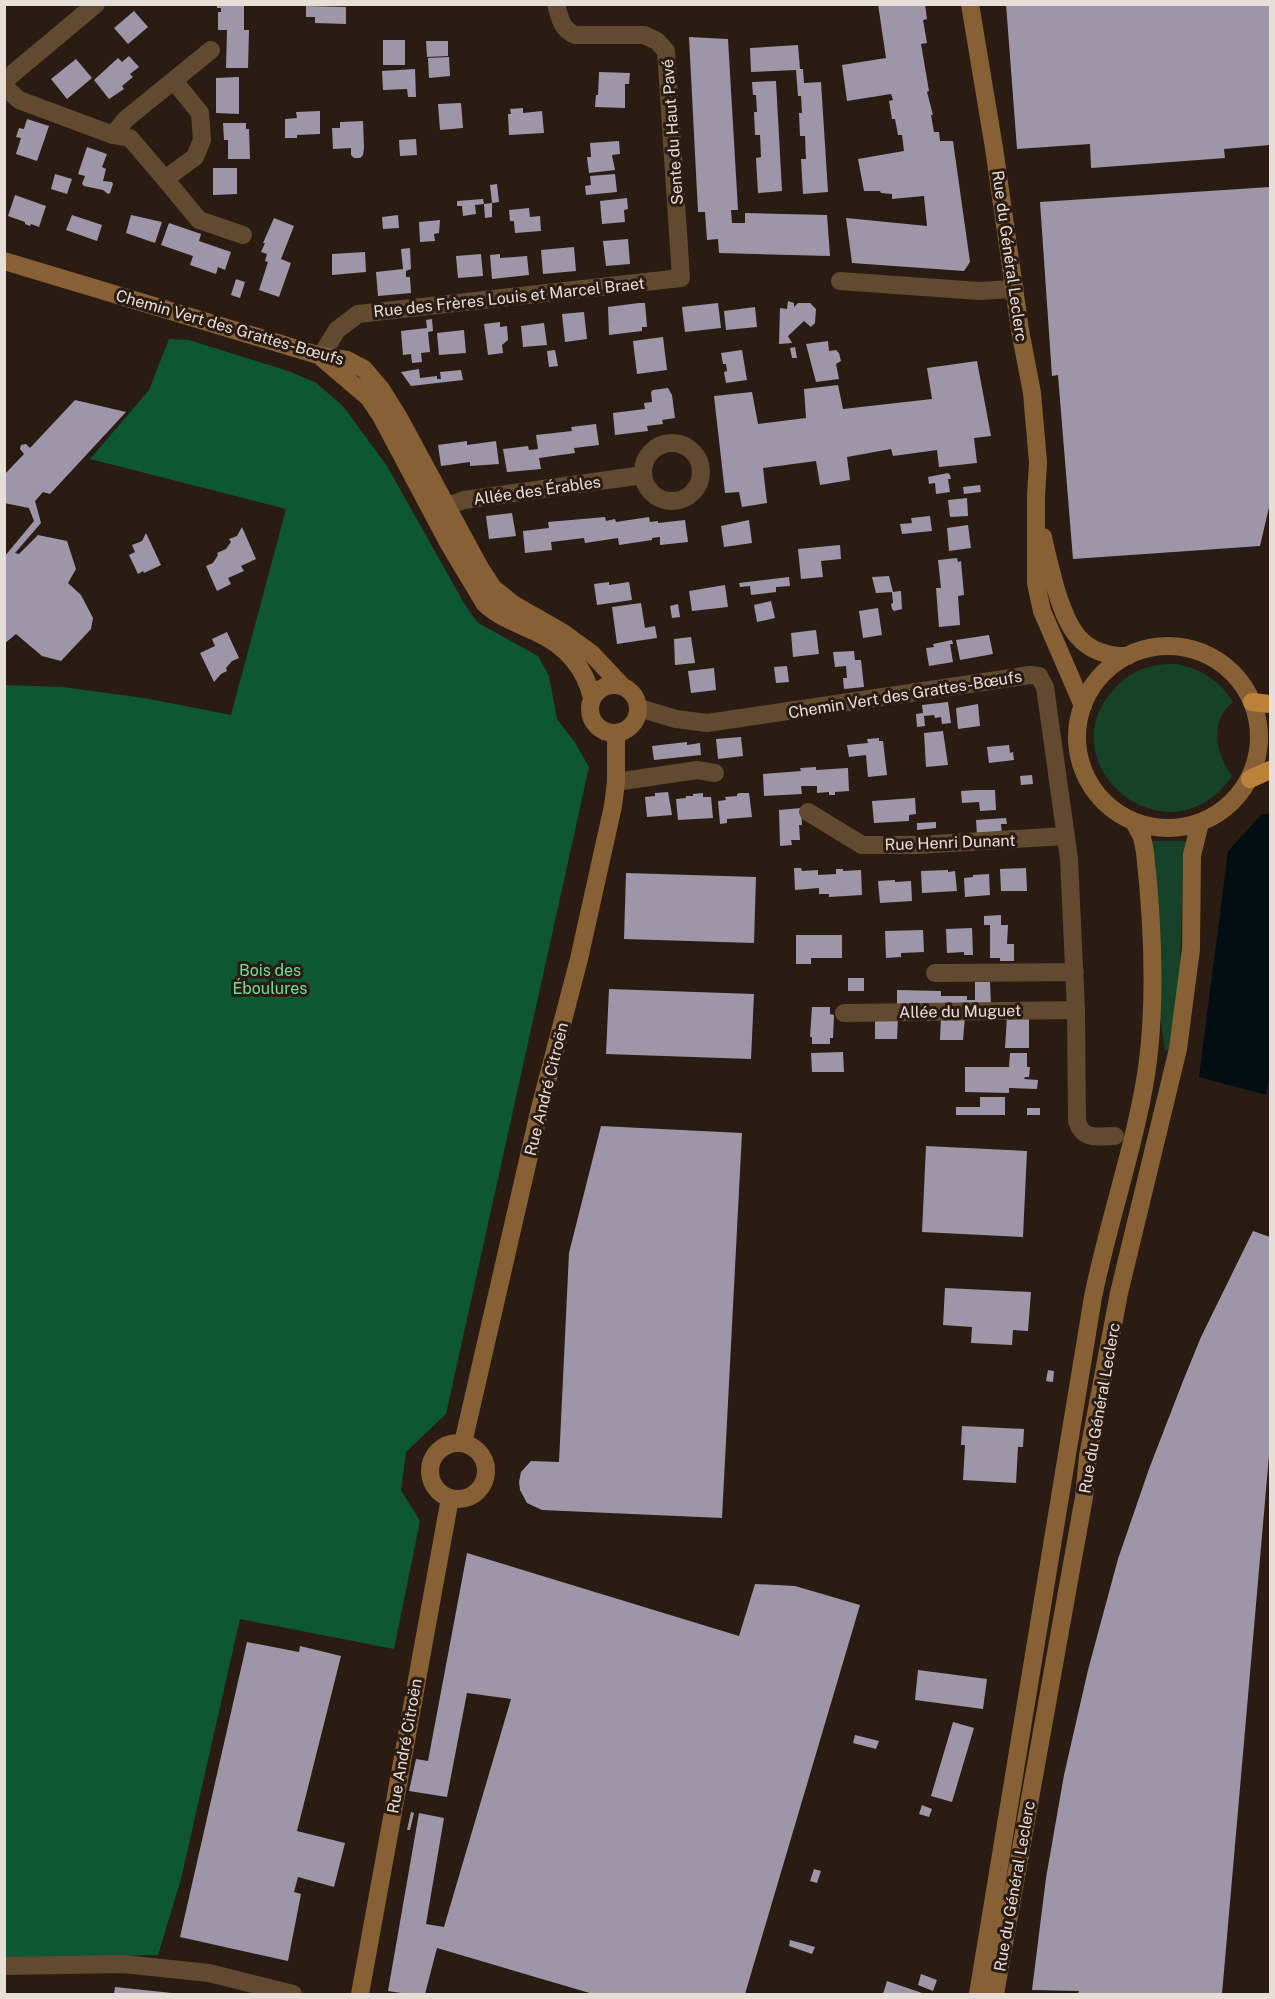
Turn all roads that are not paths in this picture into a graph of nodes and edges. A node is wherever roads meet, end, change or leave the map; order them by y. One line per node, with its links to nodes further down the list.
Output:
1 (96, 4): 5 (street)
2 (556, 4): 12 (street, Sente du Haut Pavé)
3 (970, 4): 14 (main road, Rue du Général Leclerc)
4 (211, 50): 6 (street)
5 (4, 81)
6 (174, 81): 8 (street); 9 (street)
7 (4, 86): 8 (street)
8 (113, 135): 9 (street)
9 (165, 178): 10 (street)
10 (243, 235)
11 (4, 261): 15 (main road, Chemin Vert des Grattes-Bœufs)
12 (681, 278): 15 (street, Rue des Frères Louis et Marcel Braet)
13 (840, 282): 14 (street)
14 (1015, 289): 17 (main road, Rue du Général Leclerc)
15 (321, 356): 18 (main road, Chemin Vert des Grattes-Bœufs)
16 (643, 475): 18 (street, Allée des Érables)
17 (1036, 509): 20 (main road, Rue du Général Leclerc); 24 (main road, Rue du Général Leclerc)
18 (441, 511): 19 (main road, Chemin Vert des Grattes-Bœufs)
19 (511, 612): 21 (main road, Chemin Vert des Grattes-Bœufs); 22 (main road)
20 (1128, 656): 23 (main road); 24 (main road)
21 (622, 686): 22 (main road); 25 (main road)
22 (592, 698): 26 (main road)
23 (1262, 703): 29 (main road)
24 (1083, 706): 32 (main road)
25 (639, 708): 26 (main road); 34 (street, Chemin Vert des Grattes-Bœufs)
26 (616, 734): 30 (main road, Rue André Citroën)
27 (1270, 770): 29 (highway)
28 (715, 773): 30 (street)
29 (1250, 779): 33 (main road)
30 (616, 782): 40 (main road, Rue André Citroën)
31 (808, 812): 34 (street, Rue Henri Dunant)
32 (1134, 822): 33 (main road); 45 (main road, Rue du Général Leclerc)
33 (1200, 823): 46 (main road, Rue du Général Leclerc)
34 (1065, 836): 35 (street, Chemin Vert des Grattes-Bœufs)
35 (1075, 972): 36 (street); 37 (street, Chemin Vert des Grattes-Bœufs)
36 (935, 973)
37 (1076, 1010): 38 (street, Allée du Muguet); 39 (street, Chemin Vert des Grattes-Bœufs)
38 (844, 1013)
39 (1115, 1136)
40 (463, 1443): 41 (main road); 41 (main road)
41 (450, 1498): 44 (main road, Rue André Citroën)
42 (4, 1966): 43 (street)
43 (293, 1995)
44 (360, 1995)
45 (978, 1995)
46 (995, 1995)

